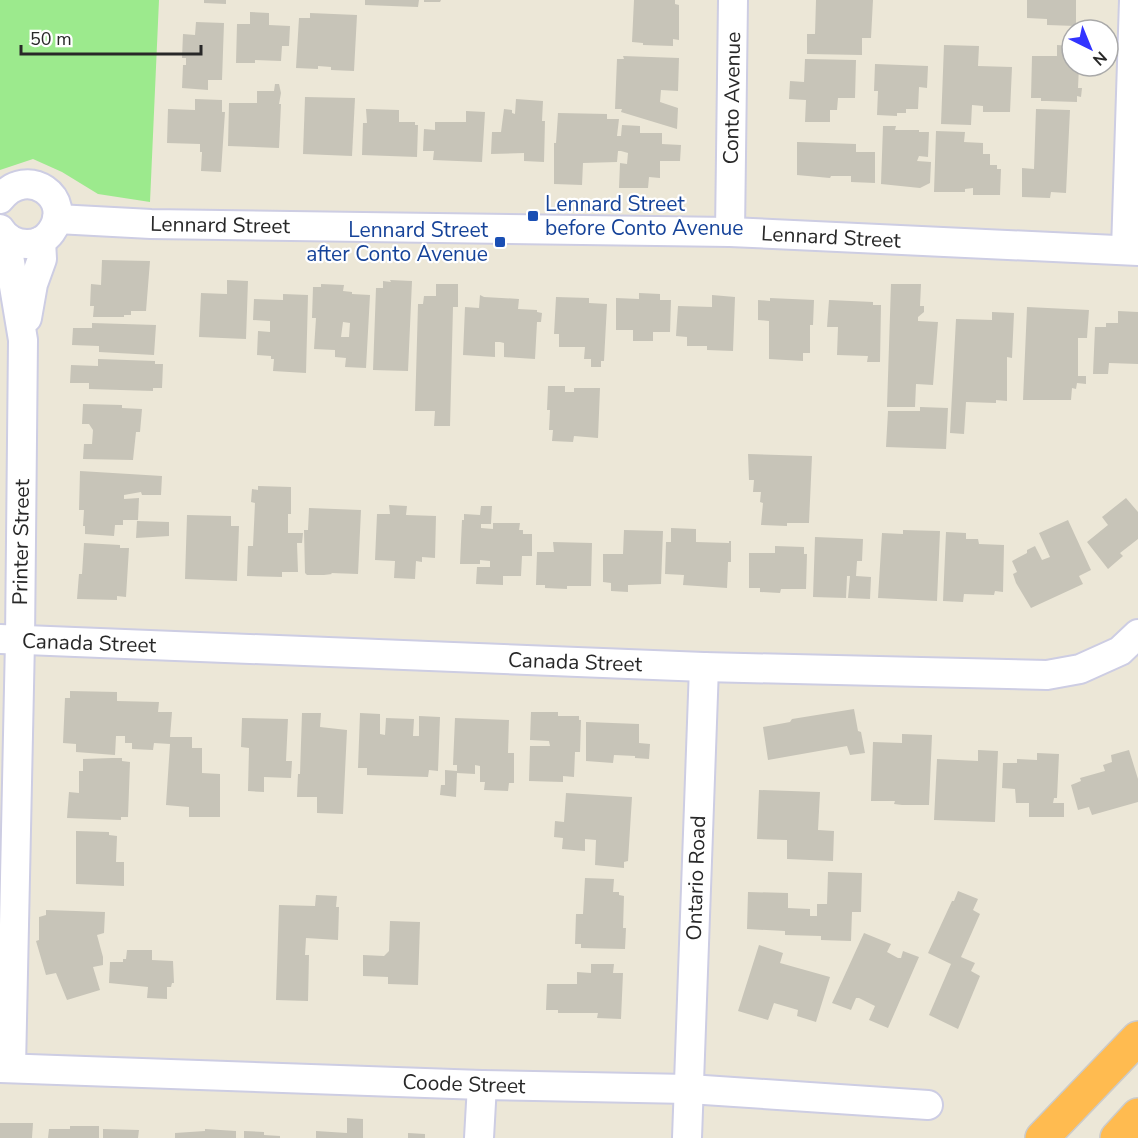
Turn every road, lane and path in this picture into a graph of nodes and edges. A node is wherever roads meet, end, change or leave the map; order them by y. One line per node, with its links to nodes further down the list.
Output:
1 (733, 0): 5 (street, Conto Avenue)
2 (1134, 0): 7 (street)
3 (0, 199): 4 (street)
4 (49, 230): 5 (street, Lennard Street); 6 (street, Lennard Street); 8 (street, Printer Street)
5 (730, 232): 7 (street, Lennard Street)
6 (4, 234): 8 (street, Printer Street)
7 (1132, 251)
8 (23, 340): 10 (street, Printer Street)
9 (1138, 634): 11 (street, Canada Street)
10 (10, 640): 11 (street, Canada Street); 13 (street, Printer Street)
11 (704, 667): 15 (street, Ontario Road)
12 (1138, 1038): 20 (highway)
13 (6, 1068): 14 (street, Coode Street)
14 (482, 1084): 15 (street, Coode Street); 18 (street)
15 (689, 1089): 16 (street, Coode Street); 19 (street, Ontario Road)
16 (928, 1105)
17 (1138, 1115): 21 (highway)
18 (479, 1138)
19 (687, 1138)
20 (1042, 1138)
21 (1117, 1138)

